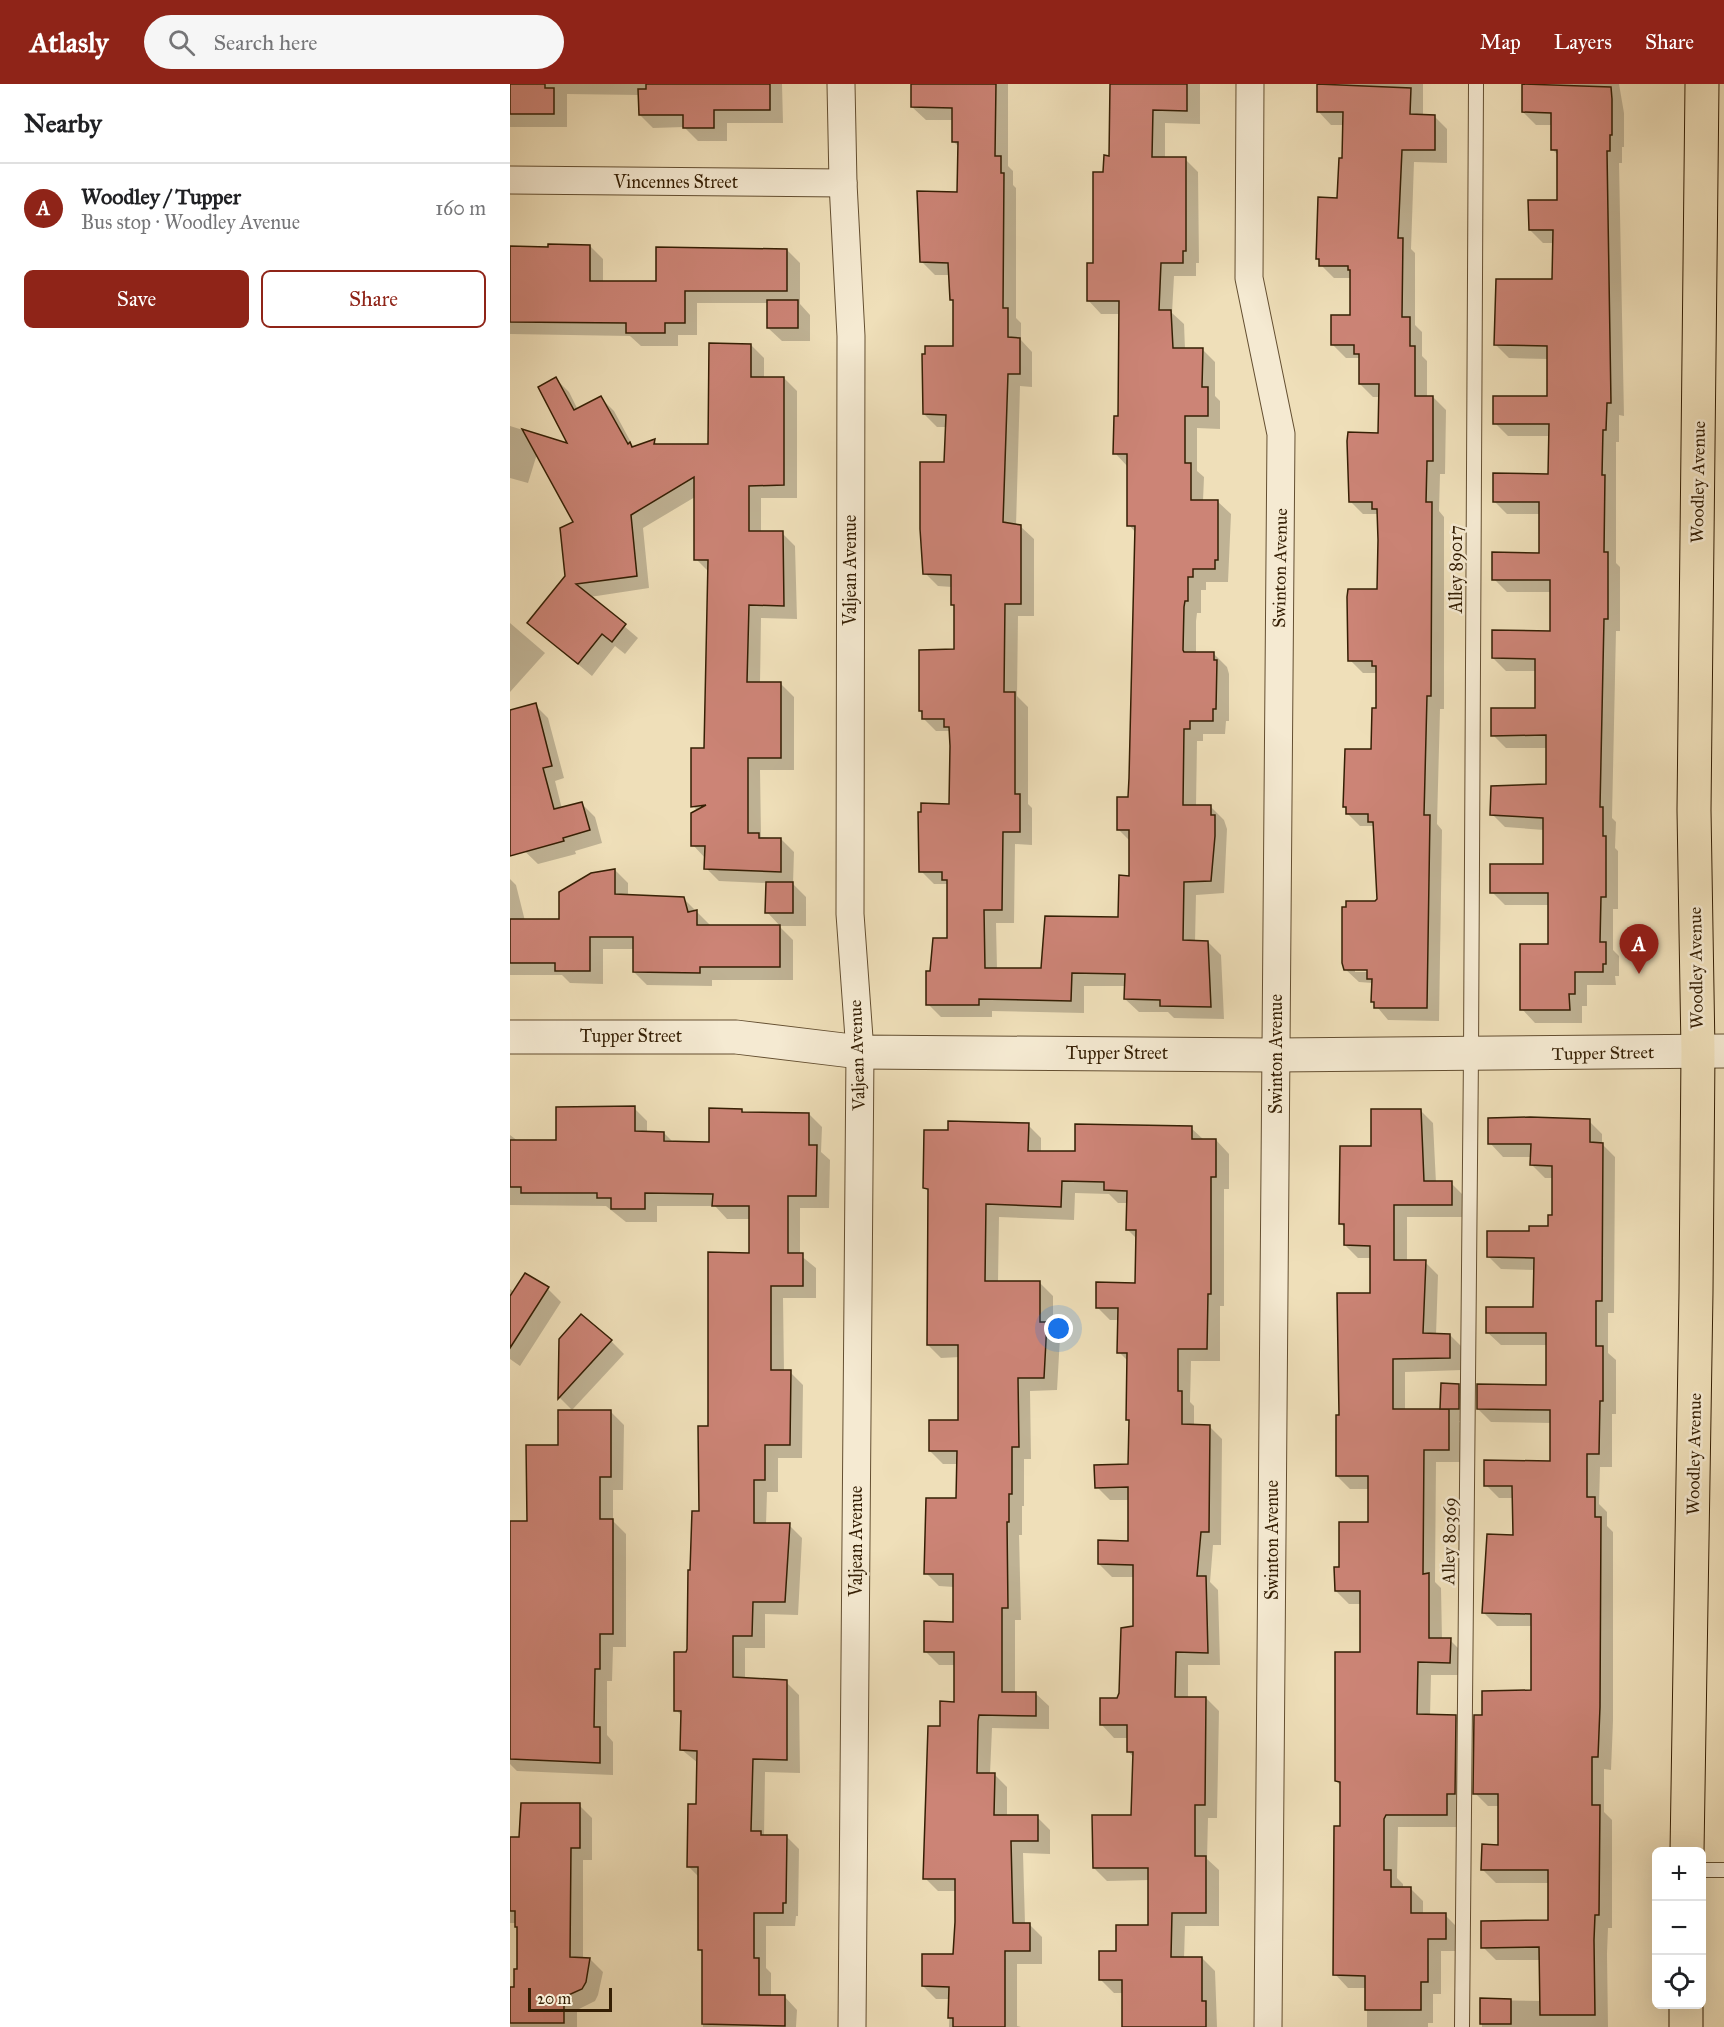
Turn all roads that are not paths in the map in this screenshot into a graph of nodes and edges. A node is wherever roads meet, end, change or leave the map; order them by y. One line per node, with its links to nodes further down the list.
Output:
1 (841, 84): 6 (street, Valjean Avenue)
2 (1250, 84): 11 (street, Swinton Avenue)
3 (1476, 84): 10 (lane, Alley 89017)
4 (1702, 84): 8 (main road, Woodley Avenue)
5 (510, 180): 6 (street, Vincennes Street)
6 (843, 183): 9 (street, Valjean Avenue)
7 (510, 1037): 9 (street, Tupper Street)
8 (1711, 1051): 10 (street, Tupper Street); 12 (main road, Woodley Avenue)
9 (860, 1052): 11 (street, Tupper Street); 16 (street, Valjean Avenue)
10 (1471, 1054): 11 (street, Tupper Street); 18 (lane, Alley 80369)
11 (1276, 1055): 17 (street, Swinton Avenue)
12 (1687, 1847)
13 (1706, 1870): 14 (lane)
14 (1724, 1870)
15 (1686, 2009): 19 (main road)
16 (852, 2027)
17 (1268, 2027)
18 (1462, 2027)
19 (1686, 2027)

